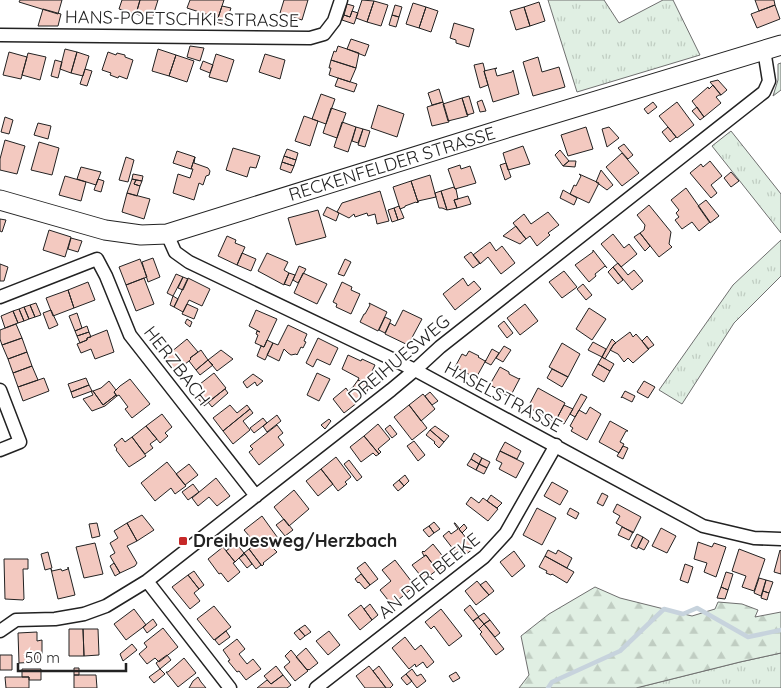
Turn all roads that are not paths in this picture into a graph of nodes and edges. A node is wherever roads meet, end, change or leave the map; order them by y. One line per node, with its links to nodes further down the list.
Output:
1 (341, 0): 2 (street, HANS-POETSCHKI-STRASSE)
2 (0, 35)
3 (772, 48): 5 (street, RECKENFELDER STRASSE); 7 (street, DREIHUESWEG)
4 (0, 200): 5 (street, RECKENFELDER STRASSE)
5 (167, 234): 7 (street, HASELSTRASSE)
6 (0, 297): 11 (street, HERZBACH)
7 (415, 370): 9 (street, HASELSTRASSE); 11 (street, DREIHUESWEG)
8 (0, 390): 10 (street)
9 (556, 445): 12 (street, HASELSTRASSE); 16 (street, AN DER BEEKE)
10 (0, 450)
11 (256, 496): 13 (street, DREIHUESWEG)
12 (781, 539)
13 (147, 581): 14 (street, DREIHUESWEG); 15 (street)
14 (0, 631)
15 (230, 688)
16 (316, 688)

